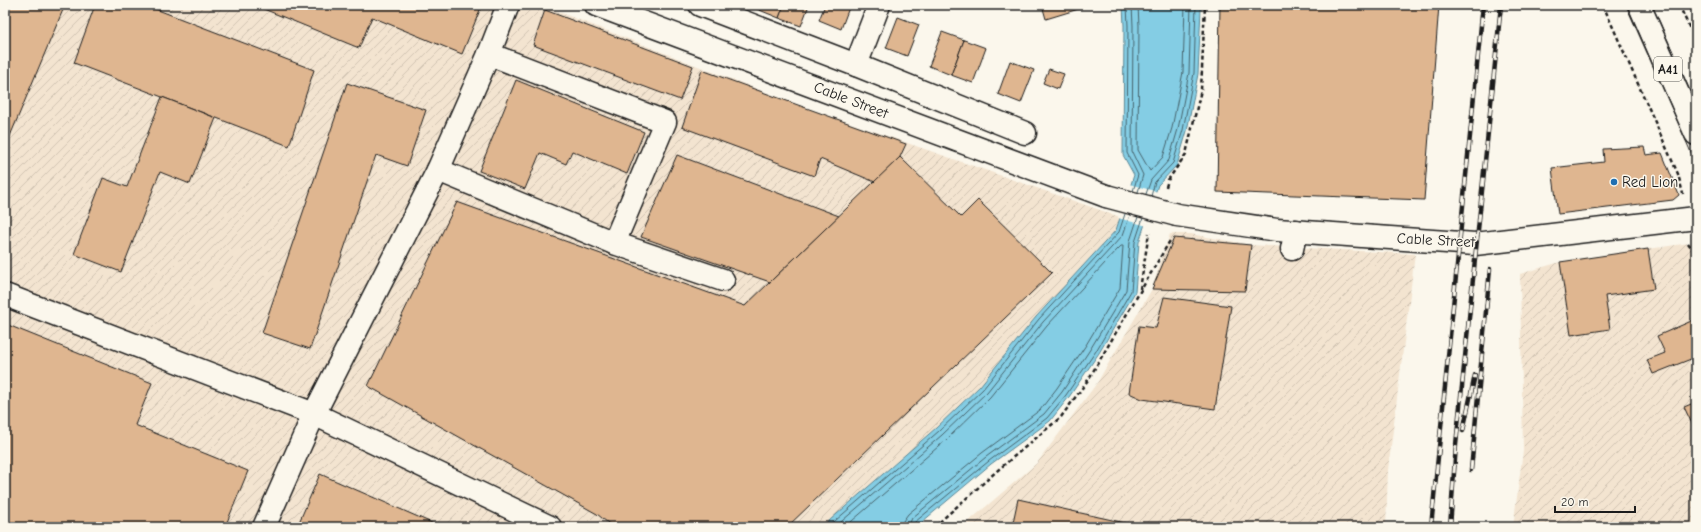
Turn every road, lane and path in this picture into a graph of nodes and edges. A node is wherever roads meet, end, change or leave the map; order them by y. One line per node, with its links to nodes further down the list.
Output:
1 (508, 5): 10 (main road)
2 (596, 5): 17 (main road, Cable Street, bridge)
3 (700, 5): 11 (main road)
4 (879, 5): 11 (main road)
5 (1205, 5): 15 (path)
6 (1603, 5): 16 (path)
7 (1639, 5): 13 (main road, A41)
8 (1679, 5): 9 (path)
9 (1696, 42)
10 (489, 54): 14 (main road); 19 (main road)
11 (856, 65): 12 (main road)
12 (1025, 133)
13 (1696, 134)
14 (438, 170): 19 (main road); 24 (main road)
15 (1163, 194)
16 (1686, 220): 17 (main road, Cable Street); 20 (path)
17 (1175, 224): 22 (path)
18 (1150, 229): 22 (path)
19 (614, 243): 21 (main road)
20 (1696, 254)
21 (723, 280)
22 (1140, 292): 27 (path)
23 (5, 295): 24 (main road)
24 (314, 414): 25 (main road); 26 (main road)
25 (264, 527)
26 (550, 527)
27 (934, 527)

